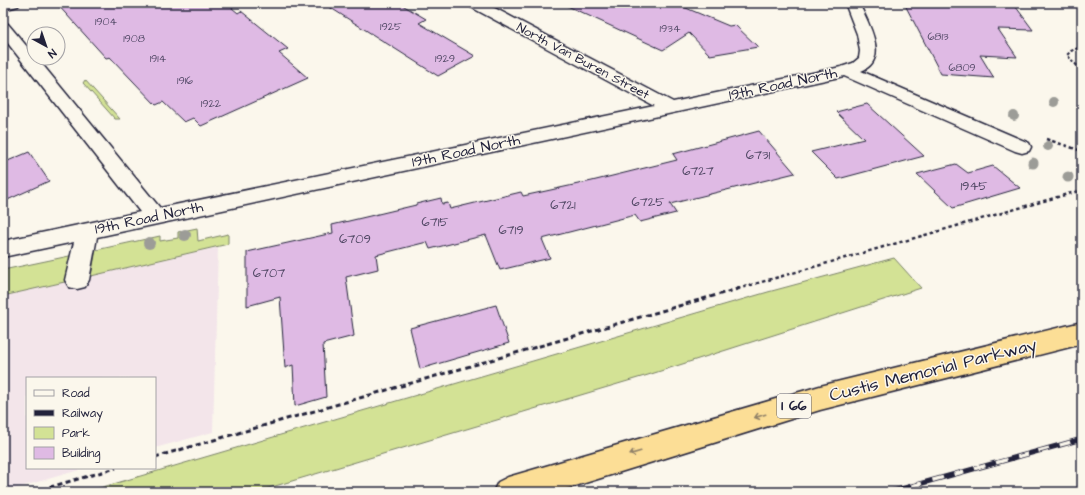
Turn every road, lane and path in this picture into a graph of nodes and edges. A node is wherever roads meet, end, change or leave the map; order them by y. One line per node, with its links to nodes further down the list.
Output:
1 (13, 3): 4 (street)
2 (474, 3): 9 (street, North Van Buren Street)
3 (852, 3): 7 (street, 19th Road North)
4 (3, 6)
5 (3, 27): 12 (street)
6 (1078, 48): 8 (path)
7 (846, 71): 9 (street, 19th Road North); 10 (street)
8 (1082, 71)
9 (671, 108): 12 (street, 19th Road North)
10 (1022, 148)
11 (1082, 190): 17 (path)
12 (156, 216): 13 (street, 19th Road North)
13 (87, 231): 14 (street, 19th Road North); 15 (street)
14 (3, 249)
15 (77, 280)
16 (1082, 333): 20 (highway, Custis Memorial Parkway / I 66, one-way to 20)
17 (156, 457)
18 (113, 469): 19 (path)
19 (33, 492)
20 (508, 492)

